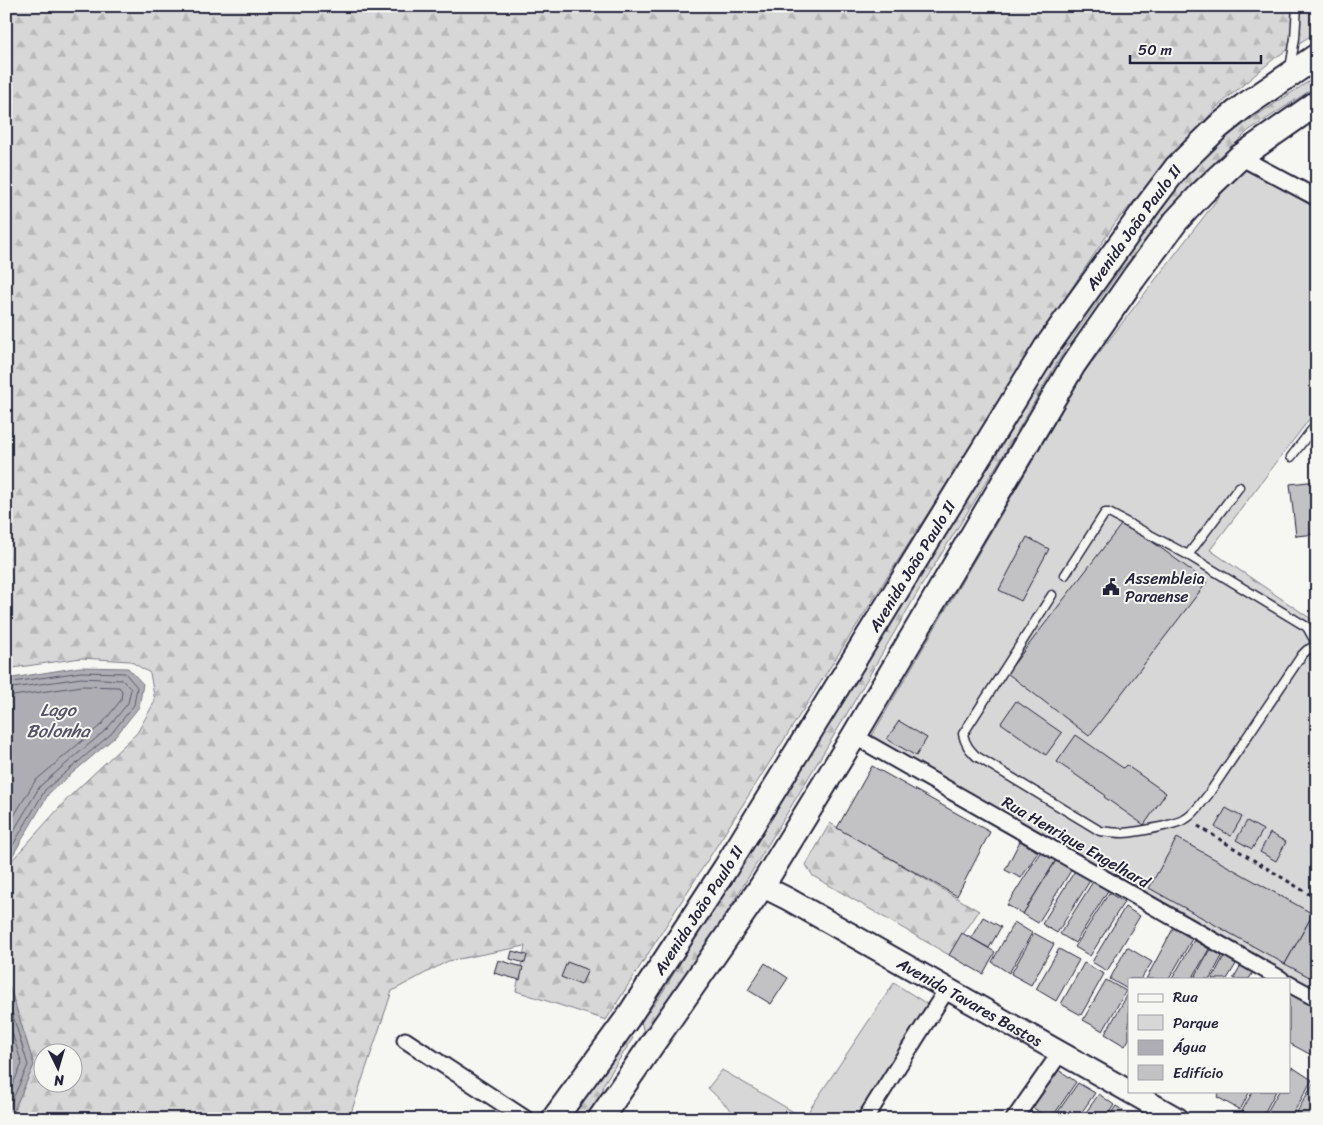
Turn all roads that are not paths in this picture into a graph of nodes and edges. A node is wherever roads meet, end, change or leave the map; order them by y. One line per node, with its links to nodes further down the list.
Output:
1 (1296, 6): 3 (lane)
2 (1317, 56): 3 (main road, Avenida João Paulo II)
3 (1289, 75): 20 (main road, Avenida João Paulo II)
4 (1317, 103): 5 (main road, Avenida João Paulo II)
5 (1240, 157): 6 (street); 14 (main road, Avenida João Paulo II)
6 (1317, 198)
7 (1317, 423): 8 (lane)
8 (1291, 457)
9 (1239, 486): 10 (lane)
10 (1188, 555): 11 (lane); 13 (lane)
11 (1065, 575)
12 (1052, 594): 13 (lane)
13 (1317, 646)
14 (854, 736): 15 (main road, Avenida João Paulo II); 16 (street, Rua Henrique Engelhard)
15 (762, 886): 18 (main road, Avenida Tavares Bastos); 23 (main road, Avenida João Paulo II)
16 (1279, 978)
17 (1290, 985): 19 (street)
18 (948, 989): 22 (main road, Avenida Tavares Bastos); 28 (street)
19 (1317, 999)
20 (627, 1018): 23 (main road); 26 (main road, Avenida João Paulo II)
21 (404, 1040): 25 (street)
22 (1060, 1053): 24 (main road, Avenida Tavares Bastos); 29 (street)
23 (615, 1098): 27 (main road, Avenida João Paulo II)
24 (1169, 1117)
25 (526, 1119)
26 (554, 1119)
27 (600, 1119)
28 (865, 1119)
29 (1014, 1119)

